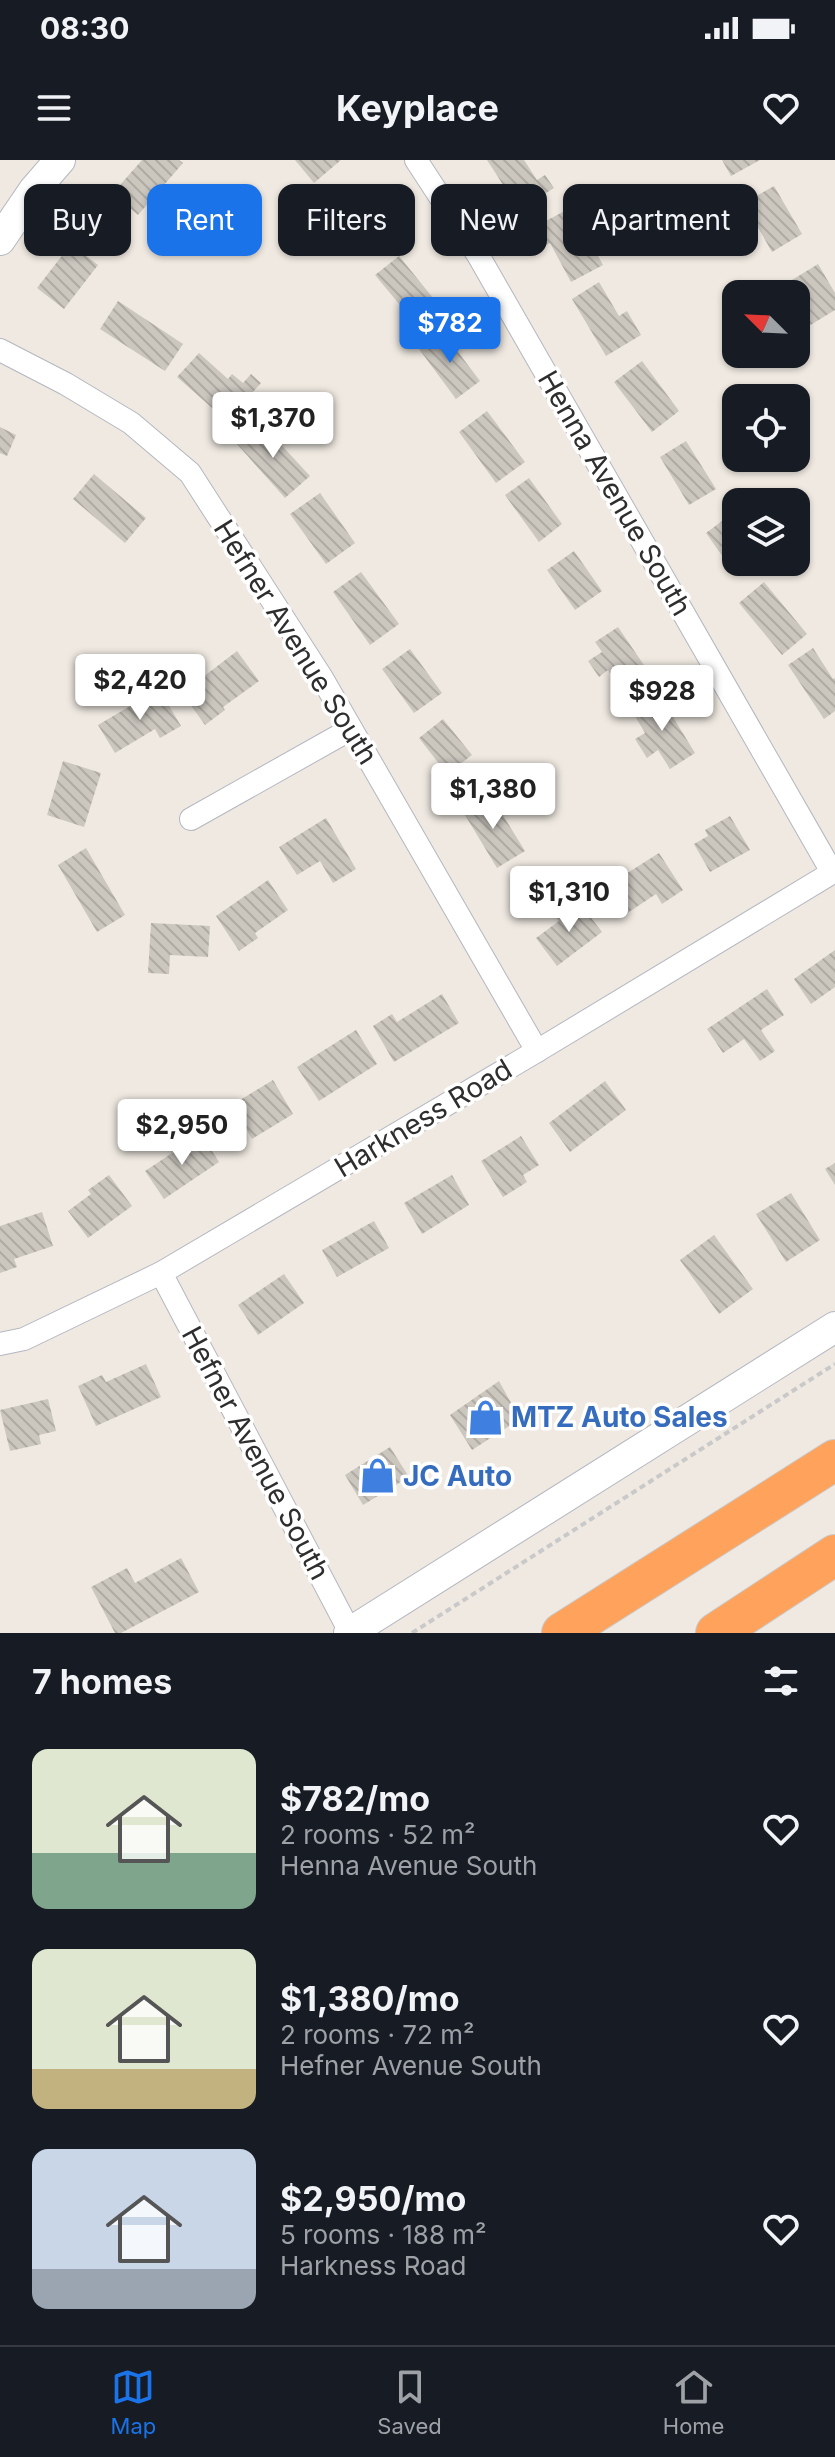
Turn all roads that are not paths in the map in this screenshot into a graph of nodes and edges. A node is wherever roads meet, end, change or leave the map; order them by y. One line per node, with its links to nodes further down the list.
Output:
1 (60, 160): 3 (street)
2 (416, 160): 7 (street, Henna Avenue South)
3 (0, 240)
4 (0, 350): 5 (street, Hefner Avenue South)
5 (351, 729): 6 (street); 8 (street, Hefner Avenue South)
6 (191, 819)
7 (834, 872): 8 (street, Harkness Road)
8 (537, 1051): 9 (street, Harkness Road)
9 (161, 1273): 11 (street, Harkness Road); 14 (street, Hefner Avenue South)
10 (835, 1327): 14 (street)
11 (0, 1344)
12 (835, 1460): 15 (highway)
13 (835, 1555): 16 (highway)
14 (350, 1633)
15 (562, 1633)
16 (716, 1633)

